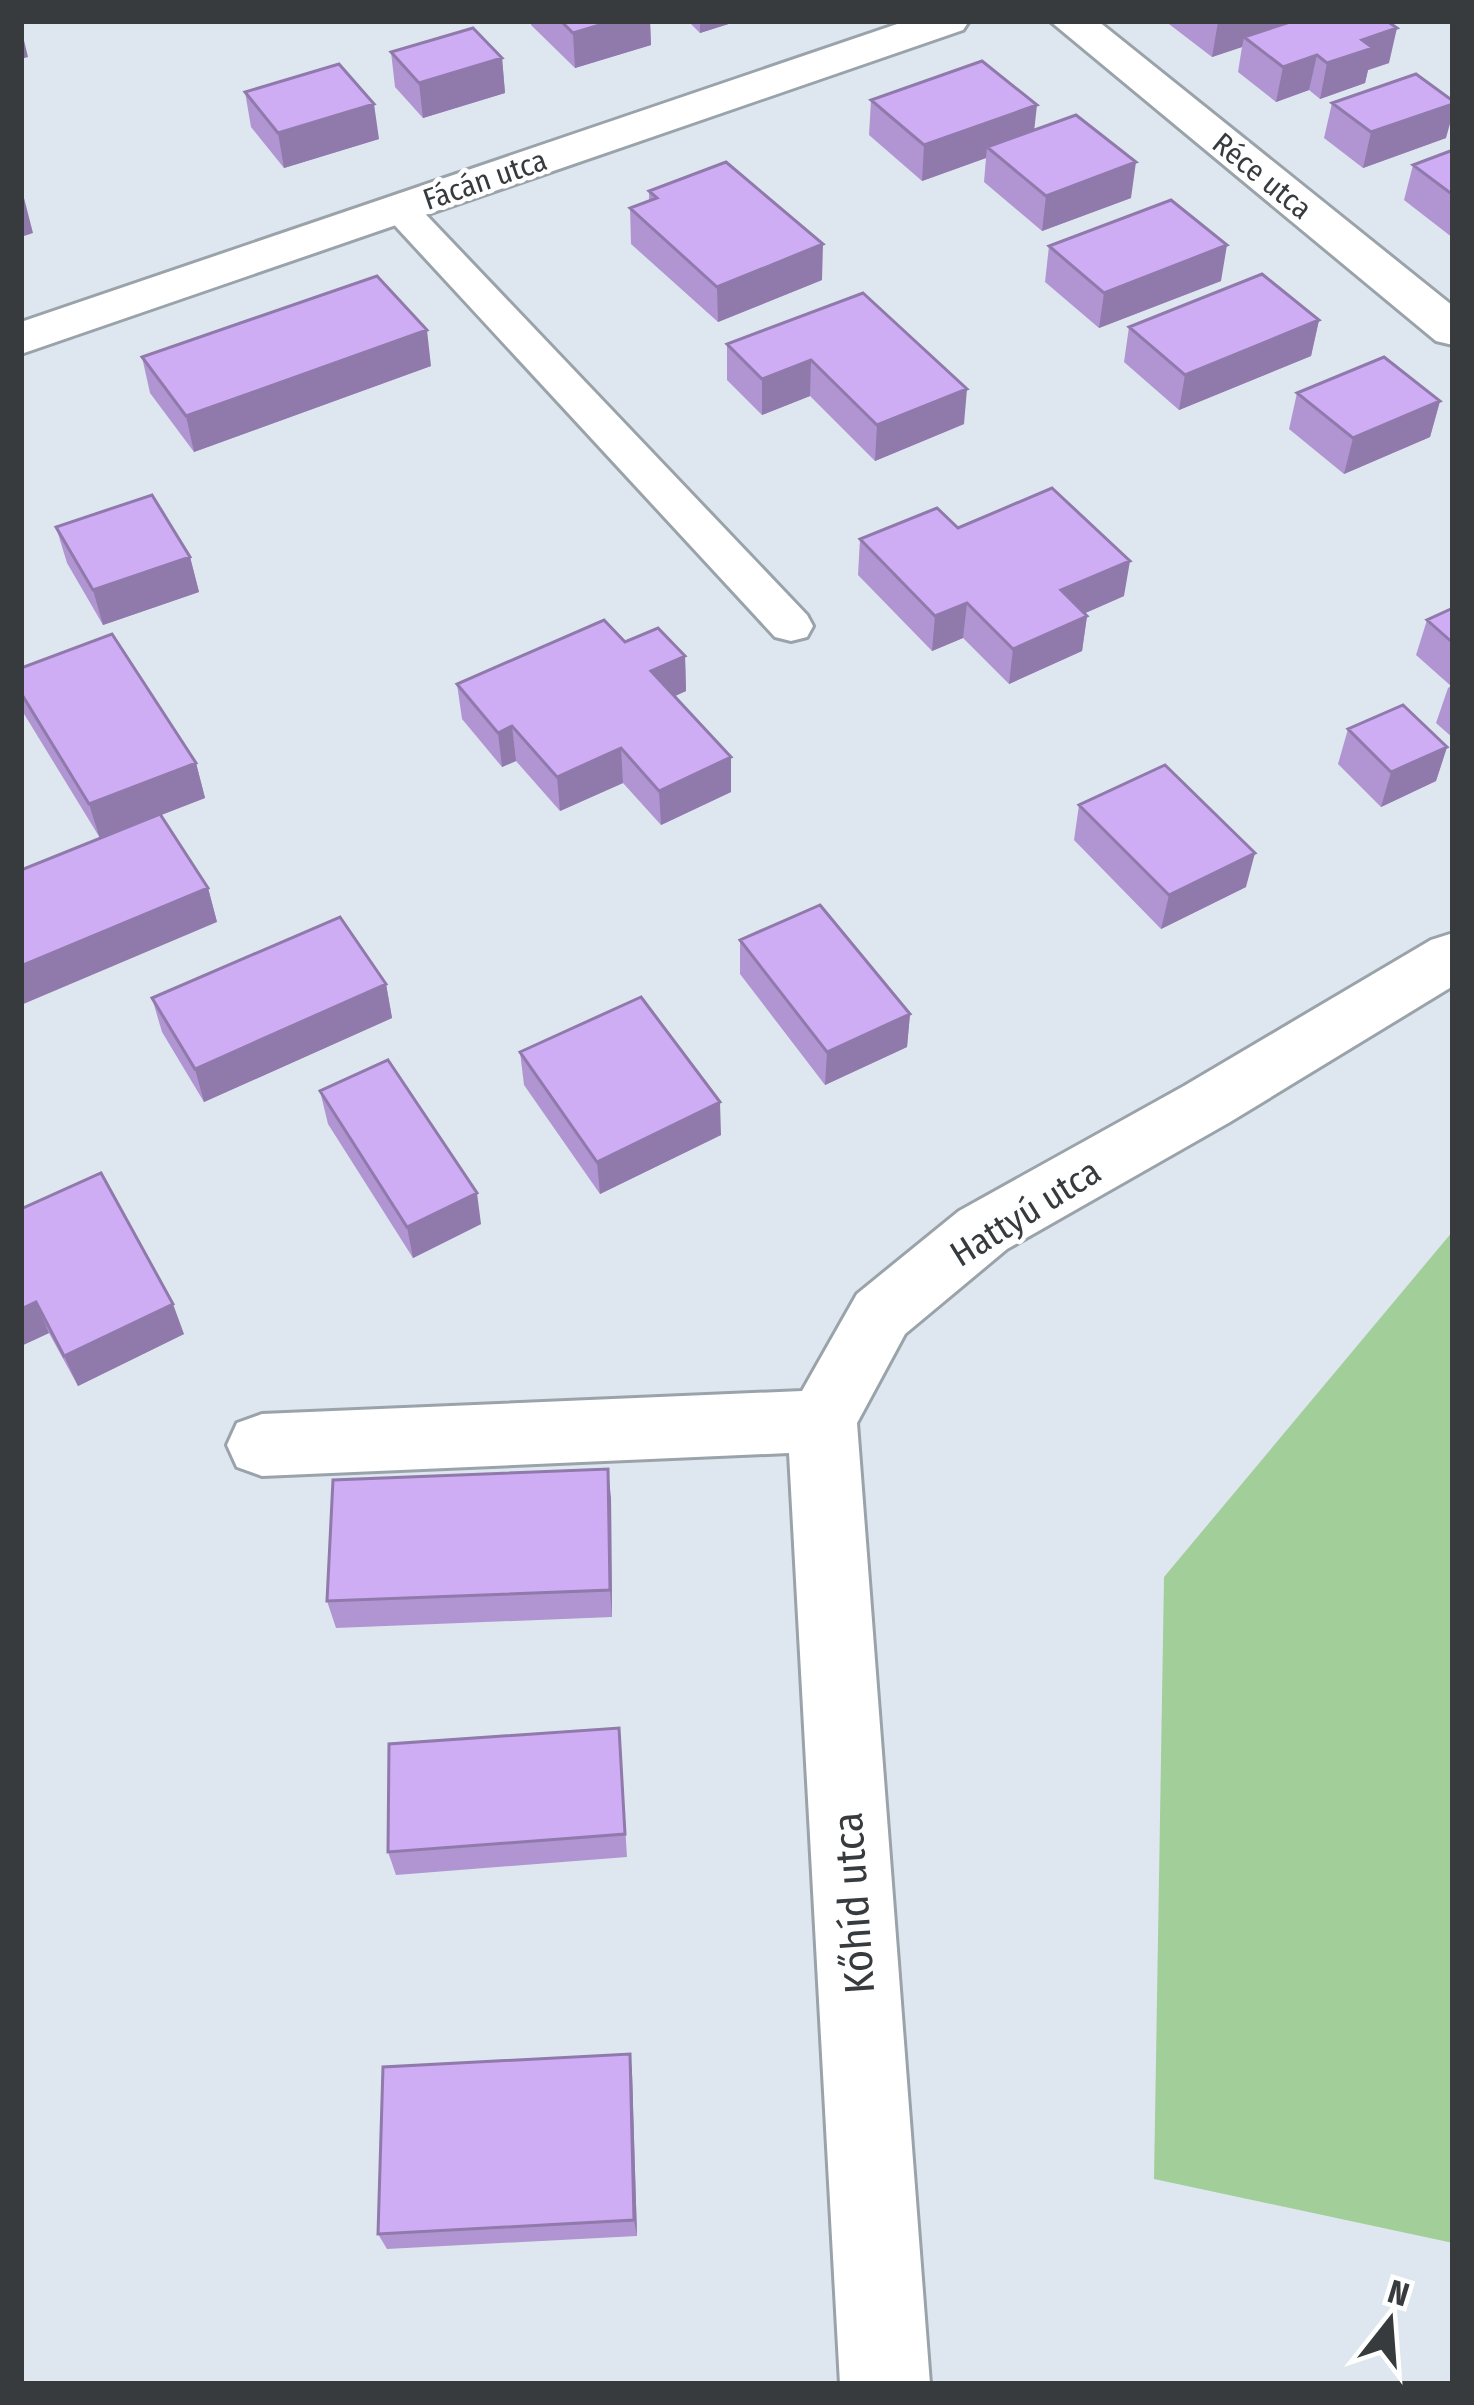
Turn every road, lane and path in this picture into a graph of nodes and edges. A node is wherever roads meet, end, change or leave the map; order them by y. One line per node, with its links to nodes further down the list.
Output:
1 (948, 21): 3 (street, Fácán utca)
2 (1072, 21): 4 (street, Réce utca)
3 (400, 209): 5 (street, Fácán utca); 6 (lane)
4 (1453, 330)
5 (21, 339)
6 (791, 626)
7 (1453, 956): 8 (street, Hattyú utca)
8 (822, 1421): 9 (street); 10 (street, Kőhíd utca)
9 (262, 1445)
10 (884, 2384)

